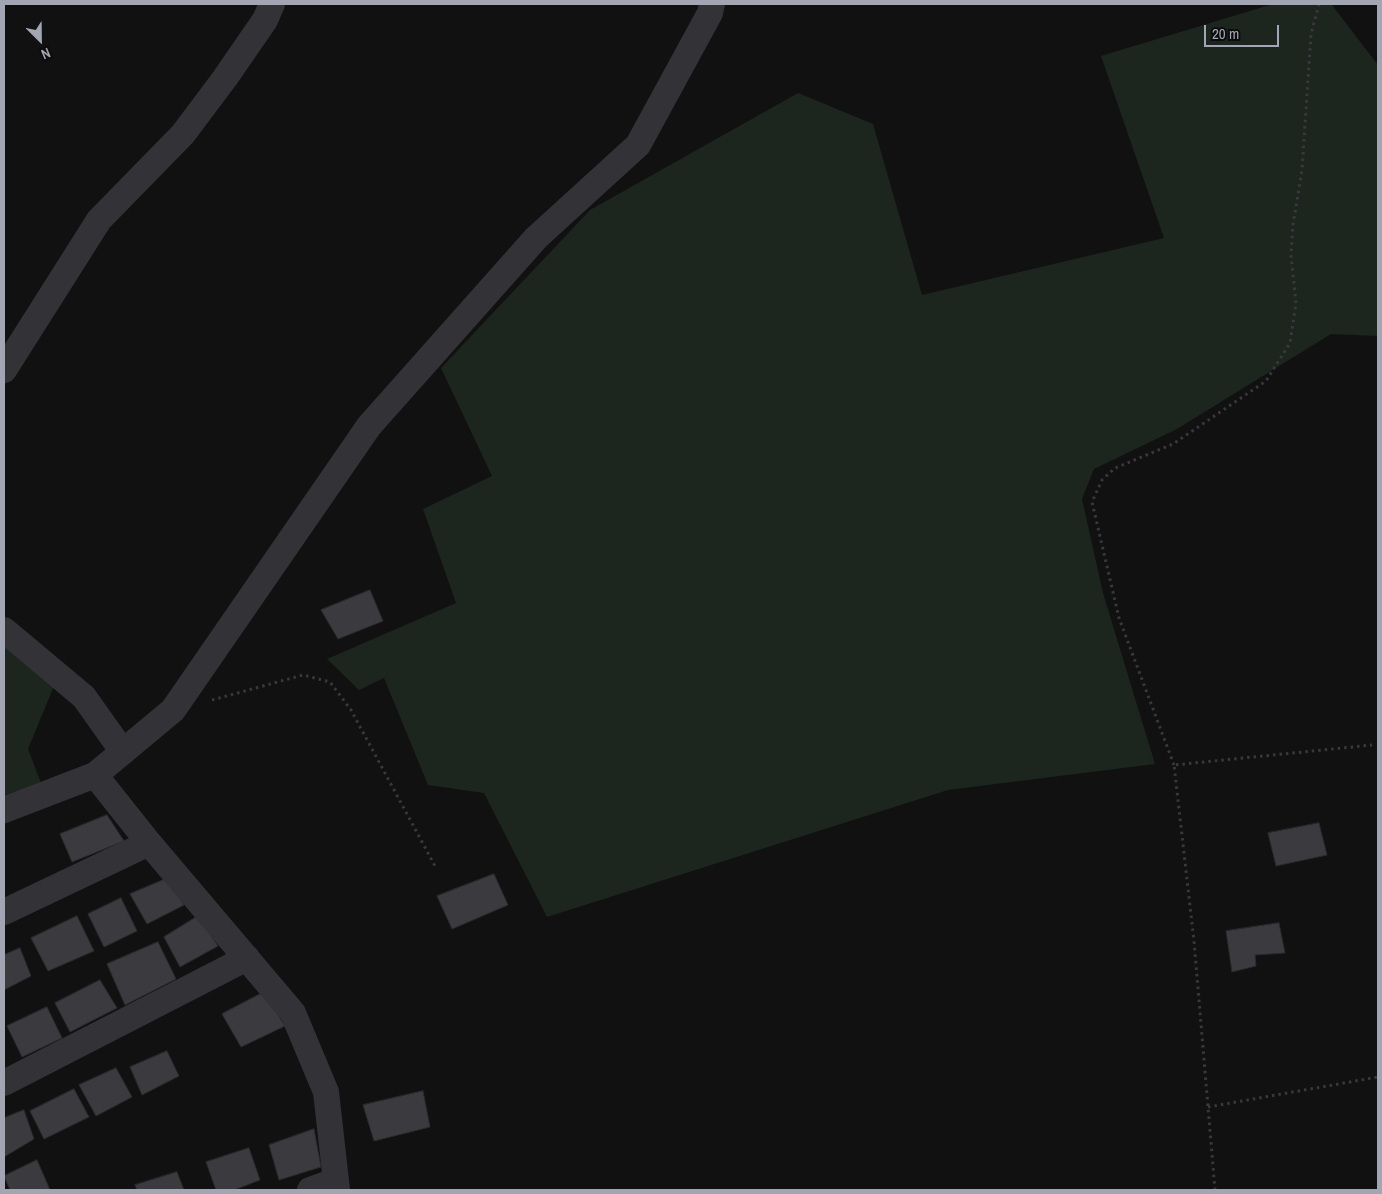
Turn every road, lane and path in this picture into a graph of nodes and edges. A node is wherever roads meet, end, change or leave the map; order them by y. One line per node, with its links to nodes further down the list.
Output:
1 (272, 4): 4 (street)
2 (712, 4): 8 (street)
3 (1320, 4): 9 (path)
4 (4, 370)
5 (4, 630): 8 (street)
6 (210, 700): 13 (path)
7 (1372, 745): 9 (path)
8 (123, 752): 10 (street)
9 (1174, 765): 18 (path)
10 (95, 775): 11 (street); 12 (street)
11 (4, 810)
12 (149, 843): 14 (street); 15 (street)
13 (435, 866)
14 (4, 912)
15 (248, 958): 17 (street); 19 (street)
16 (1378, 1077): 18 (path)
17 (4, 1083)
18 (1208, 1107): 21 (path)
19 (336, 1186): 20 (street)
20 (310, 1190)
21 (1215, 1190)

